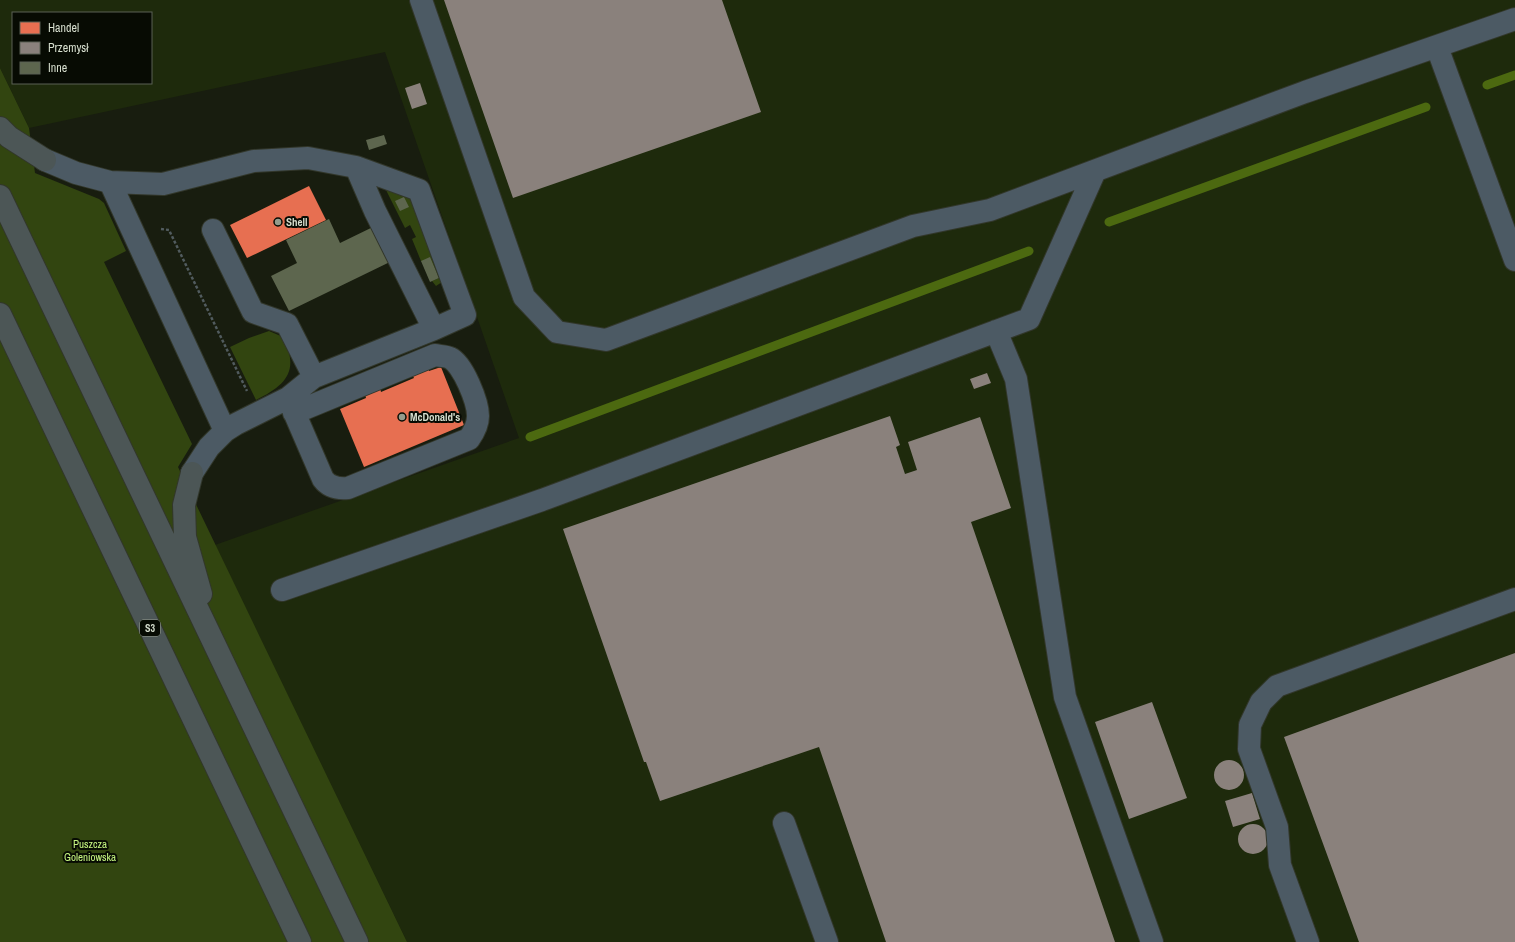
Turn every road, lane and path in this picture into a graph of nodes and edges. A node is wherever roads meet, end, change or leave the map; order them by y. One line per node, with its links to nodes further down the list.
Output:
1 (421, 0): 7 (lane)
2 (1515, 19): 3 (lane)
3 (1437, 47): 7 (lane); 12 (lane)
4 (0, 128): 5 (highway)
5 (45, 160): 8 (lane)
6 (356, 167): 8 (lane); 14 (lane); 14 (lane)
7 (1095, 171): 15 (lane)
8 (110, 182): 10 (lane)
9 (0, 196): 23 (highway)
10 (131, 227): 18 (path); 19 (lane)
11 (213, 230): 16 (lane)
12 (1515, 260)
13 (0, 314): 25 (highway, S3)
14 (434, 329): 16 (lane)
15 (996, 331): 21 (lane); 28 (lane)
16 (314, 377): 17 (lane)
17 (291, 406): 17 (lane); 18 (lane)
18 (258, 412): 19 (lane)
19 (226, 431): 20 (lane)
20 (192, 473): 23 (highway)
21 (282, 590)
22 (1515, 599): 29 (lane)
23 (212, 638): 26 (highway)
24 (784, 823): 27 (lane)
25 (300, 942)
26 (356, 942)
27 (827, 942)
28 (1152, 942)
29 (1308, 942)

